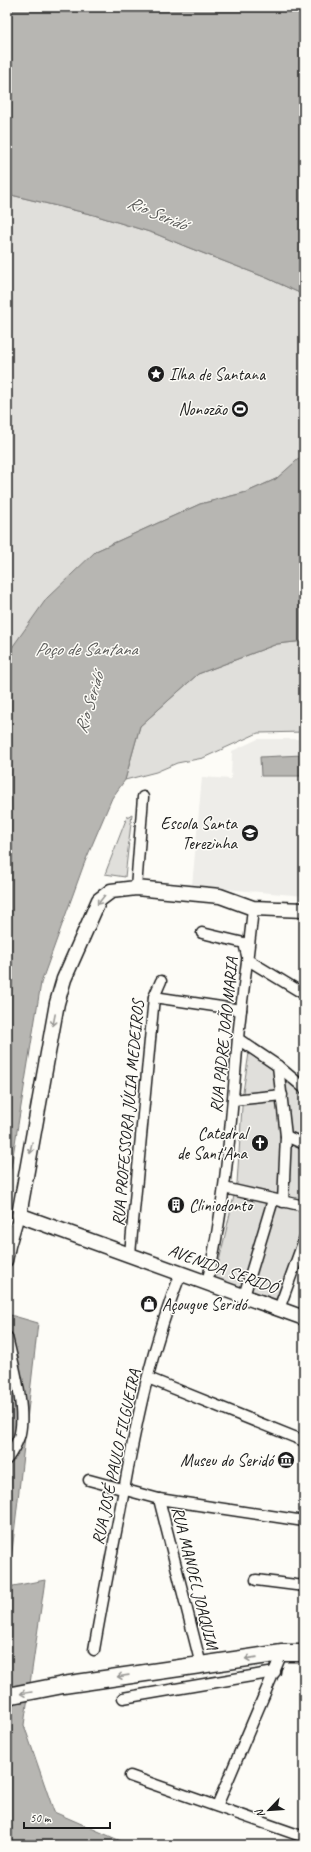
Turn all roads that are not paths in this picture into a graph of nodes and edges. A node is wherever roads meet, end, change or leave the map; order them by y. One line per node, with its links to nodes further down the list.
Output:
1 (143, 797): 2 (street)
2 (136, 888): 3 (main road); 21 (main road, one-way to 21)
3 (253, 908): 4 (main road); 6 (street, RUA PADRE JOÃO MARIA)
4 (304, 910)
5 (202, 933): 6 (street)
6 (248, 960): 8 (street); 10 (street, RUA PADRE JOÃO MARIA)
7 (161, 981): 9 (street, RUA PROFESSORA JÚLIA MEDEIROS)
8 (304, 994)
9 (154, 997): 10 (street); 23 (street, RUA PROFESSORA JÚLIA MEDEIROS)
10 (241, 1010): 11 (street, RUA PADRE JOÃO MARIA)
11 (238, 1039): 12 (street); 15 (street, RUA PADRE JOÃO MARIA)
12 (278, 1066): 13 (street); 14 (street)
13 (304, 1088)
14 (282, 1095): 15 (street); 16 (street)
15 (233, 1100): 18 (street, RUA PADRE JOÃO MARIA)
16 (286, 1136): 17 (street); 19 (street)
17 (304, 1144)
18 (224, 1188): 19 (street); 26 (street, RUA PADRE JOÃO MARIA)
19 (278, 1201): 20 (street); 27 (street)
20 (304, 1206)
21 (19, 1215): 23 (main road, AVENIDA SERIDÓ); 24 (street)
22 (304, 1240): 28 (street)
23 (131, 1251): 25 (main road, AVENIDA SERIDÓ)
24 (7, 1261)
25 (181, 1273): 26 (main road, AVENIDA SERIDÓ); 31 (street, RUA JOSÉ PAULO FILGUEIRA)
26 (207, 1283): 27 (main road, AVENIDA SERIDÓ)
27 (244, 1296): 28 (main road, AVENIDA SERIDÓ)
28 (279, 1309): 29 (main road, AVENIDA SERIDÓ)
29 (304, 1318)
30 (7, 1337): 33 (street)
31 (148, 1378): 32 (street); 35 (street, RUA JOSÉ PAULO FILGUEIRA)
32 (304, 1441)
33 (7, 1459)
34 (89, 1480): 35 (street)
35 (124, 1489): 36 (street); 40 (street, RUA JOSÉ PAULO FILGUEIRA)
36 (159, 1499): 37 (street); 43 (street, RUA MANOEL JOAQUIM)
37 (304, 1521)
38 (256, 1580): 39 (street)
39 (304, 1586)
40 (94, 1650)
41 (282, 1653): 42 (main road); 43 (main road, one-way to 43); 44 (street)
42 (304, 1653)
43 (201, 1665): 45 (main road, one-way to 45)
44 (275, 1672): 46 (street); 48 (street)
45 (7, 1696)
46 (123, 1698)
47 (130, 1776): 48 (street)
48 (217, 1806): 49 (street)
49 (304, 1837)

